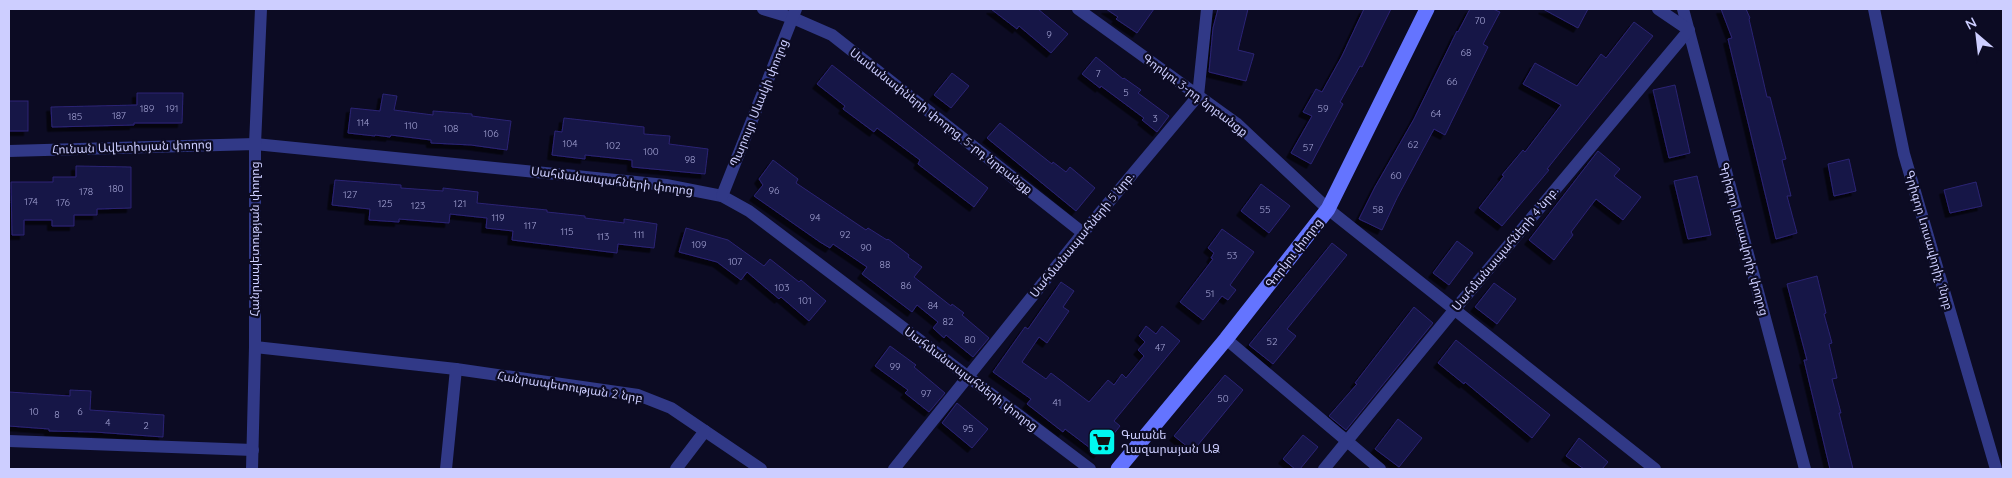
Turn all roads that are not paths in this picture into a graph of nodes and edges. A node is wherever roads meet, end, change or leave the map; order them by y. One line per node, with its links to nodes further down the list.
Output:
1 (261, 9): 12 (street, Հանրապետության փողոց)
2 (763, 9): 9 (street, Սամանափների փողոց, 5-րդ նրբանցք)
3 (1078, 9): 11 (street, Գորկու 3-րդ նրբանցք)
4 (1207, 9): 11 (street)
5 (1428, 9): 15 (street, Գորկու փողոց)
6 (1658, 9): 10 (street)
7 (1683, 9): 10 (street, Գրիգոր Լուսավորիչ փողոց)
8 (1874, 9): 37 (street, Գրիգոր Լուսավորիչ 1նրբ)
9 (795, 13): 14 (street, Պարույր Սևակի փողոց); 16 (street, Սամանափների փողոց, 5-րդ նրբանցք)
10 (1689, 30): 17 (street, Սահմանապահների 4 նրբ.); 36 (street, Գրիգոր Լուսավորիչ փողոց)
11 (1198, 96): 15 (street, Գորկու 3-րդ նրբանցք); 16 (street, Սահմանապահների 5 նրբ.)
12 (255, 144): 13 (street, Հունան Ավետիսյան փողոց); 14 (street, Սահմանապահների փողոց); 19 (street, Հանրապետության փողոց)
13 (9, 151)
14 (722, 196): 21 (street, Սահմանապահների փողոց)
15 (1328, 209): 17 (street, Գորկու 3-րդ նրբանցք); 18 (street, Գորկու փողոց)
16 (1083, 233): 21 (street, Սահմանապահների 5 նրբ.)
17 (1455, 309): 24 (street, Սահմանապահների 4 նրբ.); 35 (street, Գորկու 3-րդ նրբանցք)
18 (1226, 339): 24 (street); 32 (street, Գորկու փողոց)
19 (255, 347): 20 (street, Հանրապետության 2 նրբ); 25 (street, Հանրապետության փողոց)
20 (456, 369): 22 (street, Հանրապետության 2 նրբ); 27 (street)
21 (968, 376): 30 (street, Սահմանապահների 5 նրբ.); 31 (street, Սահմանապահների փողոց)
22 (705, 431): 28 (street); 29 (street, Հանրապետության 2 նրբ)
23 (9, 440): 25 (street)
24 (1346, 442): 33 (street, Սահմանապահների 4 նրբ.); 34 (street)
25 (253, 450): 26 (street, Հանրապետության փողոց)
26 (252, 469)
27 (446, 469)
28 (676, 469)
29 (761, 469)
30 (894, 469)
31 (1090, 469)
32 (1118, 469)
33 (1324, 469)
34 (1380, 469)
35 (1655, 469)
36 (1805, 469)
37 (1996, 469)

